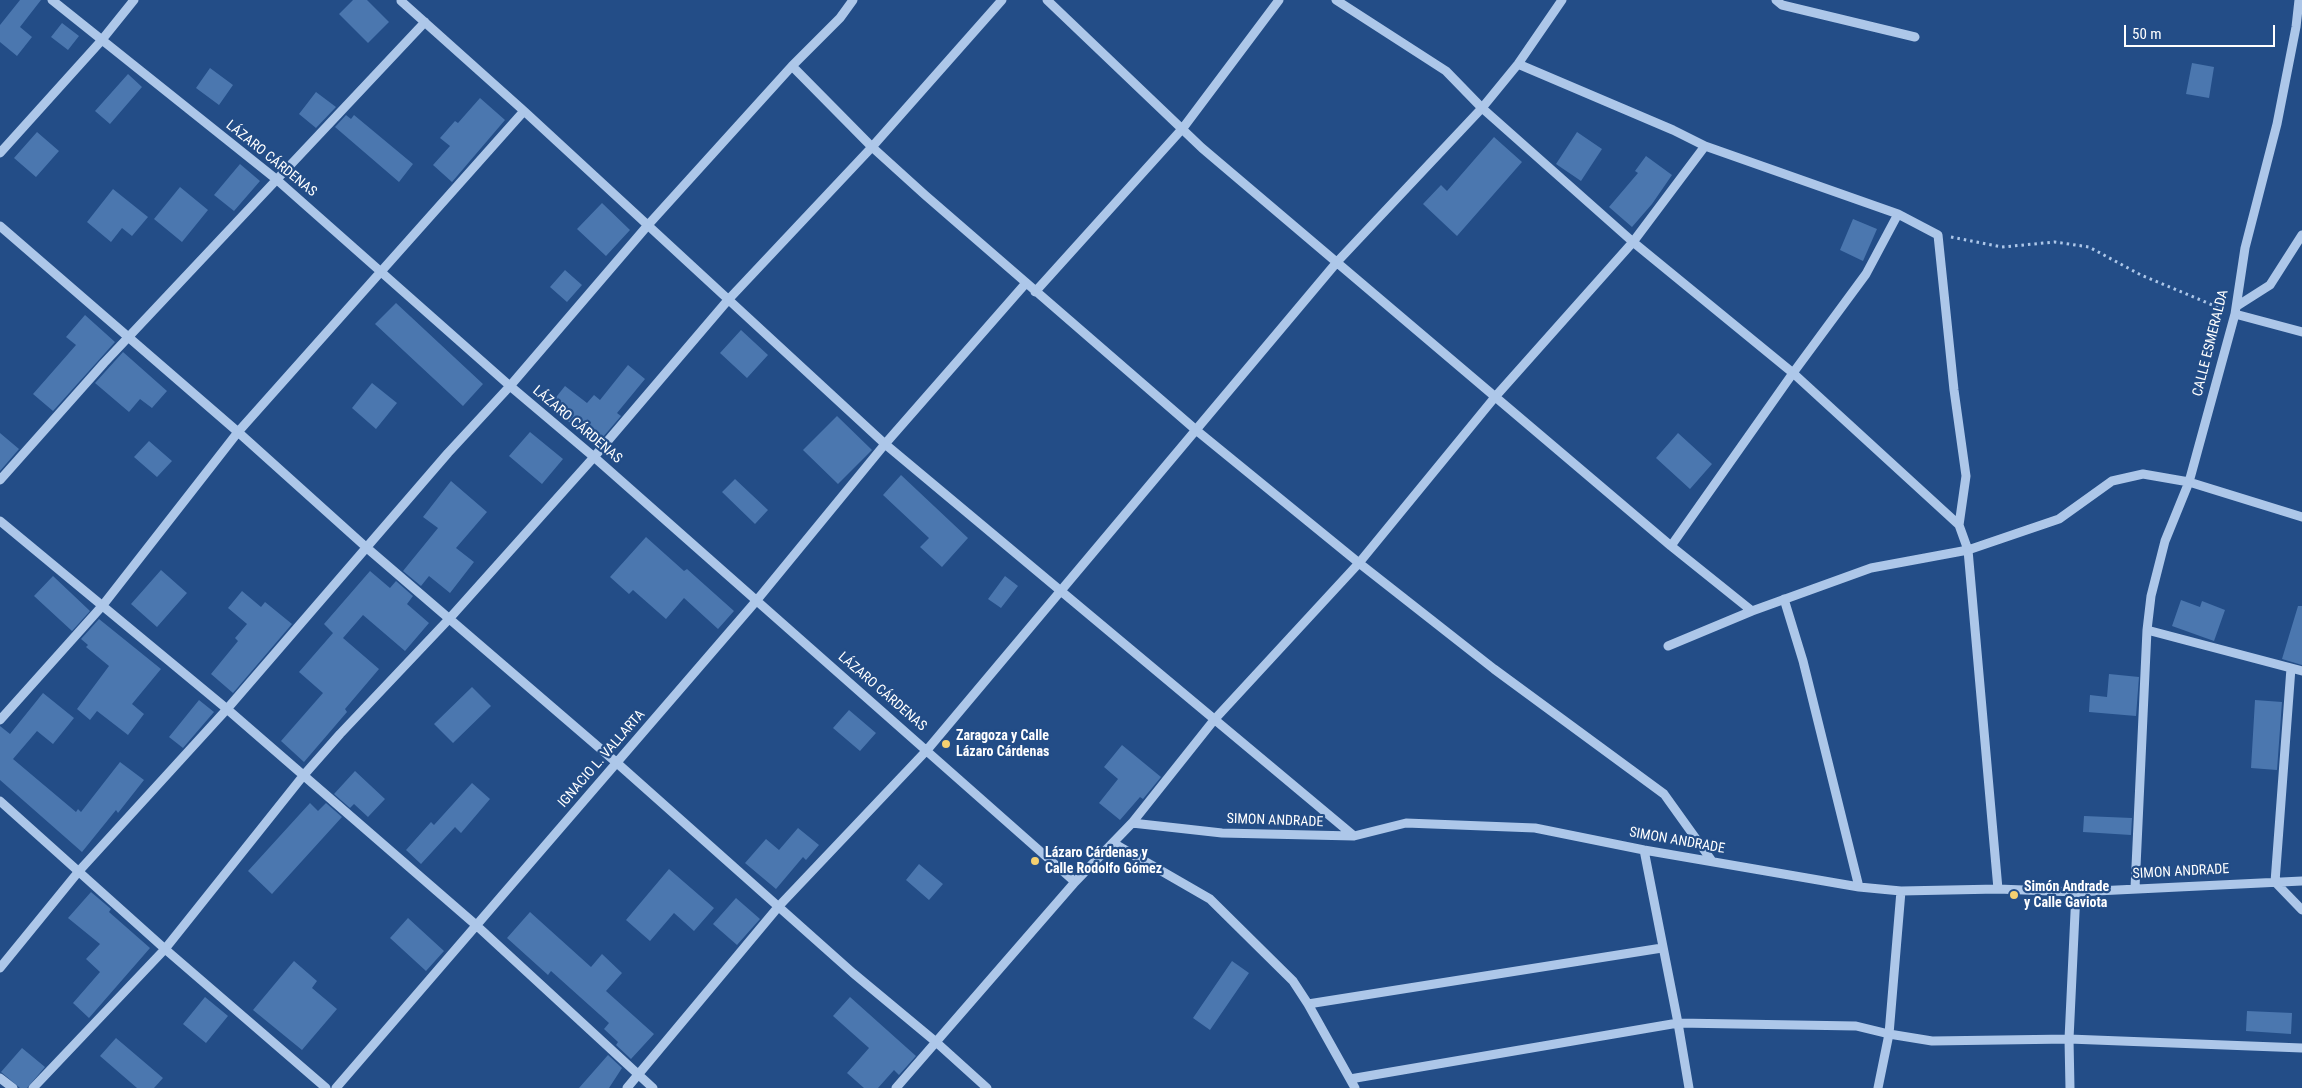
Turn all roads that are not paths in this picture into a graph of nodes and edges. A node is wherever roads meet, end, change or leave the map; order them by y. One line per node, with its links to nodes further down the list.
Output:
1 (52, 0): 14 (street, LÁZARO CÁRDENAS)
2 (134, 0): 14 (street)
3 (853, 0): 16 (street)
4 (1002, 0): 21 (street)
5 (1047, 0): 19 (street)
6 (1278, 0): 19 (street)
7 (1336, 0): 17 (street)
8 (1562, 0): 15 (street)
9 (1776, 0): 13 (street)
10 (2299, 0): 34 (street, CALLE ESMERALDA)
11 (401, 1): 12 (street)
12 (425, 22): 18 (street); 23 (street)
13 (1915, 37)
14 (101, 40): 22 (street); 23 (street, LÁZARO CÁRDENAS)
15 (1518, 64): 17 (street); 20 (street)
16 (792, 66): 21 (street); 25 (street)
17 (1482, 108): 28 (street); 29 (street)
18 (524, 111): 25 (street); 30 (street)
19 (1183, 128): 29 (street); 32 (street)
20 (1705, 146): 24 (street); 28 (street)
21 (872, 147): 31 (street); 33 (street)
22 (0, 153)
23 (276, 179): 30 (street, LÁZARO CÁRDENAS); 36 (street)
24 (1898, 214): 37 (street); 48 (street)
25 (648, 225): 33 (street); 38 (street)
26 (0, 226): 36 (street)
27 (2302, 235): 34 (street)
28 (1633, 242): 37 (street); 39 (street)
29 (1337, 262): 39 (street); 40 (street)
30 (383, 272): 38 (street, LÁZARO CÁRDENAS); 41 (street)
31 (1026, 283): 32 (street); 42 (street, IGNACIO L. VALLARTA)
32 (1035, 292): 40 (street)
33 (728, 300): 42 (street); 43 (street)
34 (2236, 310): 35 (street); 45 (street, CALLE ESMERALDA)
35 (2302, 332)
36 (129, 339): 41 (street); 44 (street)
37 (1793, 373): 48 (street); 49 (street)
38 (510, 386): 43 (street, LÁZARO CÁRDENAS); 50 (street)
39 (1495, 397): 49 (street); 52 (street)
40 (1196, 430): 52 (street); 53 (street)
41 (238, 432): 50 (street); 56 (street)
42 (885, 444): 53 (street); 55 (street, IGNACIO L. VALLARTA)
43 (594, 457): 55 (street, LÁZARO CÁRDENAS); 58 (street)
44 (0, 480)
45 (2189, 482): 46 (street); 51 (street); 59 (street, CALLE ESMERALDA)
46 (2302, 518)
47 (0, 521): 56 (street)
48 (1959, 525): 51 (street)
49 (1671, 546): 57 (street)
50 (366, 548): 58 (street); 63 (street)
51 (1968, 550): 54 (street); 81 (street)
52 (1359, 563): 65 (street); 74 (street)
53 (1061, 592): 65 (street); 66 (street)
54 (1784, 599): 57 (street); 79 (street)
55 (756, 600): 66 (street, LÁZARO CÁRDENAS); 67 (street, IGNACIO L. VALLARTA)
56 (103, 605): 63 (street); 64 (street)
57 (1752, 611): 60 (street)
58 (449, 619): 67 (street); 68 (street)
59 (2147, 630): 61 (street); 80 (street, CALLE ESMERALDA)
60 (1668, 646)
61 (2291, 668): 62 (street); 78 (street)
62 (2302, 671)
63 (227, 709): 68 (street); 75 (street)
64 (0, 720)
65 (1214, 720): 70 (street); 71 (street)
66 (926, 750): 77 (street, LÁZARO CÁRDENAS); 84 (street)
67 (617, 762): 84 (street); 86 (street, IGNACIO L. VALLARTA)
68 (303, 776): 86 (street); 88 (street)
69 (0, 802): 75 (street)
70 (1132, 823): 71 (street, SIMON ANDRADE); 72 (street)
71 (1354, 836): 73 (street, SIMON ANDRADE)
72 (1113, 843): 77 (street); 90 (street)
73 (1644, 850): 74 (street, SIMON ANDRADE); 87 (street)
74 (1712, 861): 79 (street, SIMON ANDRADE)
75 (79, 871): 88 (street); 89 (street)
76 (2302, 881): 78 (street, SIMON ANDRADE)
77 (1075, 882): 94 (street)
78 (2275, 882): 80 (street, SIMON ANDRADE); 85 (street)
79 (1859, 887): 82 (street, SIMON ANDRADE)
80 (2135, 888): 83 (street, SIMON ANDRADE)
81 (1998, 889): 82 (street, SIMON ANDRADE); 83 (street, SIMON ANDRADE)
82 (1901, 890): 92 (street)
83 (2076, 892): 93 (street)
84 (779, 906): 94 (street); 96 (street)
85 (2302, 910)
86 (476, 925): 96 (street); 102 (street, IGNACIO L. VALLARTA)
87 (1662, 948): 90 (street); 91 (street)
88 (165, 949): 100 (street); 101 (street)
89 (0, 968)
90 (1308, 1004): 98 (street)
91 (1678, 1023): 92 (street); 98 (street); 108 (street)
92 (1889, 1034): 93 (street); 109 (street)
93 (2069, 1039): 95 (street); 110 (street)
94 (936, 1042): 105 (street); 106 (street)
95 (2302, 1048)
96 (638, 1076): 103 (street); 104 (street)
97 (0, 1078): 99 (street)
98 (1350, 1079): 107 (street)
99 (13, 1088)
100 (34, 1088)
101 (326, 1088)
102 (336, 1088)
103 (627, 1088)
104 (653, 1088)
105 (896, 1088)
106 (987, 1088)
107 (1355, 1088)
108 (1689, 1088)
109 (1878, 1088)
110 (2070, 1088)

